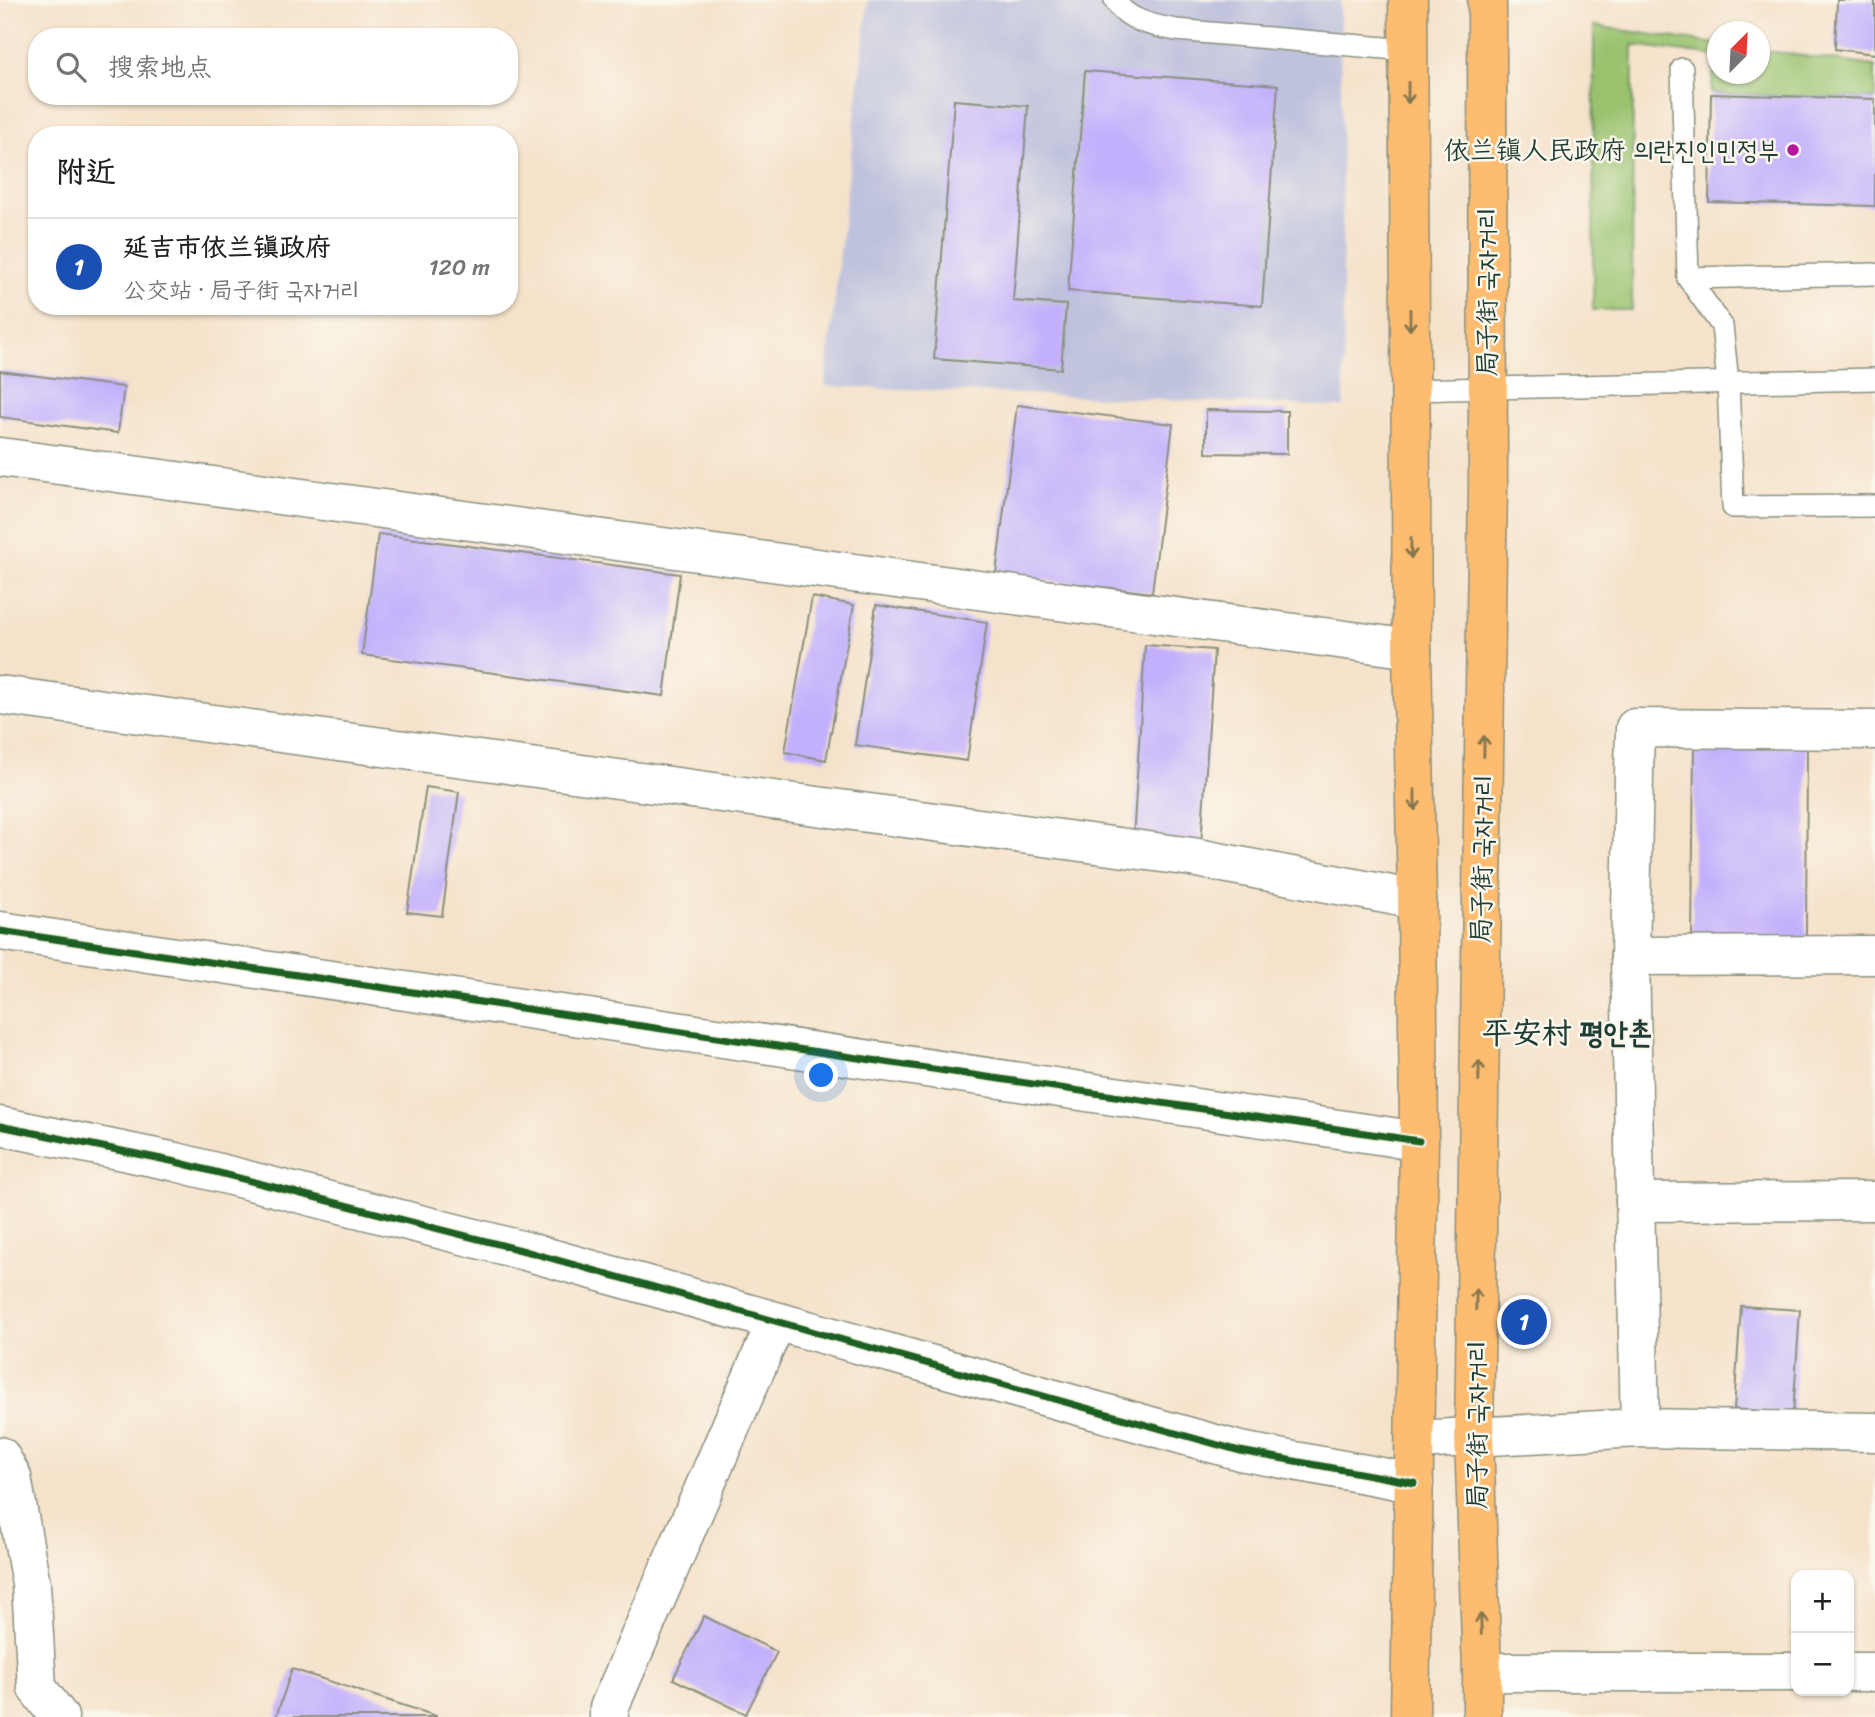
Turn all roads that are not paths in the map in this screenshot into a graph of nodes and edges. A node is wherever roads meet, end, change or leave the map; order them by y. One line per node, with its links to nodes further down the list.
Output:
1 (1115, 0): 4 (lane)
2 (1408, 0): 4 (main road)
3 (1487, 0): 10 (main road, 局子街 국자거리)
4 (1408, 50): 11 (main road, one-way to 11)
5 (1682, 69): 7 (lane)
6 (1875, 274): 7 (lane)
7 (1688, 278): 9 (lane)
8 (1875, 379): 9 (lane)
9 (1728, 382): 10 (lane); 13 (lane)
10 (1487, 388): 11 (lane); 28 (main road, 局子街 국자거리, one-way to 10)
11 (1410, 390): 14 (main road, one-way to 14)
12 (0, 457): 14 (street)
13 (1875, 506)
14 (1412, 649): 17 (main road, one-way to 17)
15 (0, 695): 17 (street)
16 (1875, 730): 20 (street)
17 (1417, 900): 22 (main road)
18 (0, 931): 22 (street)
19 (1875, 955): 20 (street)
20 (1630, 956): 24 (street)
21 (0, 1126): 25 (street)
22 (1419, 1141): 29 (main road)
23 (1875, 1200): 24 (street)
24 (1634, 1202): 26 (street)
25 (776, 1322): 31 (street); 37 (street)
26 (1640, 1428): 27 (street); 28 (street)
27 (1875, 1432)
28 (1474, 1437): 29 (street); 32 (main road, 局子街 국자거리, one-way to 28)
29 (1415, 1440): 31 (main road)
30 (0, 1457): 36 (street)
31 (1414, 1483): 38 (main road)
32 (1482, 1672): 33 (street); 39 (main road, 局子街 국자거리)
33 (1791, 1672)
34 (1854, 1672): 35 (street)
35 (1875, 1672)
36 (59, 1717)
37 (609, 1717)
38 (1410, 1717)
39 (1482, 1717)

